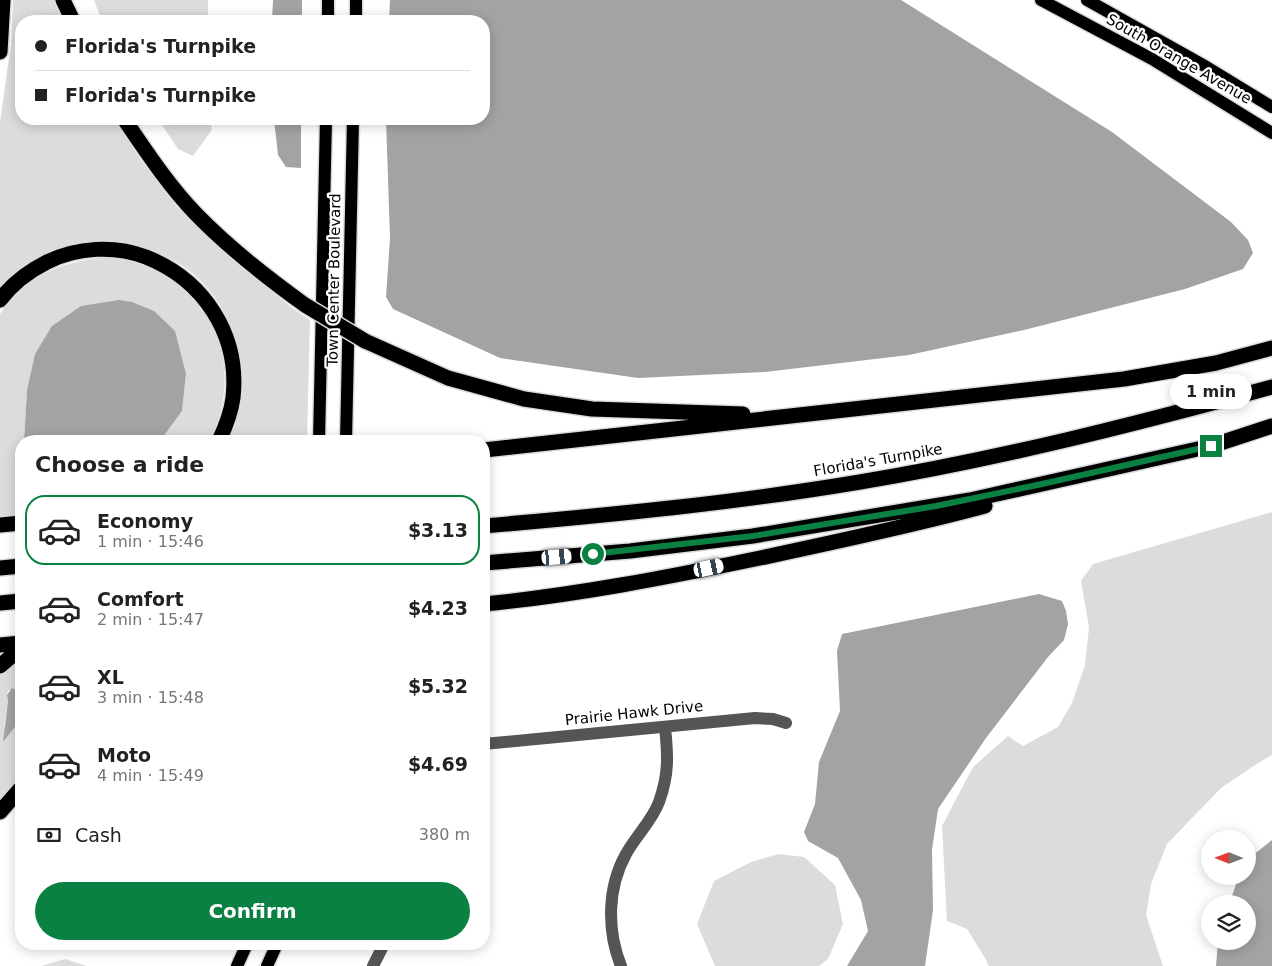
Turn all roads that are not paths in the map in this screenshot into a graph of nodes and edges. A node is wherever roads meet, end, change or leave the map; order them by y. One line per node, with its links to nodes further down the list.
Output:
1 (3, 0): 10 (highway)
2 (63, 0): 7 (highway)
3 (328, 0): 8 (main road)
4 (356, 0): 9 (main road)
5 (1041, 0): 15 (main road, South Orange Avenue)
6 (1087, 0): 11 (main road, South Orange Avenue)
7 (71, 15)
8 (328, 15)
9 (356, 15)
10 (0, 52)
11 (1272, 107)
12 (128, 125): 19 (highway, bridge)
13 (326, 125): 22 (main road, Town Center Boulevard)
14 (353, 125): 23 (main road, Town Center Boulevard)
15 (1272, 133)
16 (0, 300): 21 (highway)
17 (1272, 348): 19 (highway)
18 (1272, 387): 28 (highway, Florida's Turnpike)
19 (847, 410): 25 (highway)
20 (1272, 426): 24 (highway)
21 (222, 435)
22 (320, 435)
23 (346, 435)
24 (1211, 446): 29 (highway); 34 (highway)
25 (490, 449)
26 (15, 524): 27 (highway)
27 (0, 525)
28 (490, 525)
29 (490, 563)
30 (15, 567): 31 (highway)
31 (0, 568)
32 (15, 602): 33 (highway)
33 (0, 603)
34 (490, 603)
35 (15, 644): 36 (highway)
36 (0, 645)
37 (15, 653): 38 (highway)
38 (0, 666)
39 (786, 724): 40 (street, Prairie Hawk Drive)
40 (665, 726): 41 (street, Prairie Hawk Drive); 50 (street)
41 (490, 743)
42 (15, 795): 43 (highway)
43 (0, 812)
44 (245, 950): 47 (main road)
45 (274, 950): 48 (main road)
46 (381, 950): 49 (street)
47 (238, 966)
48 (267, 966)
49 (373, 966)
50 (621, 966)

